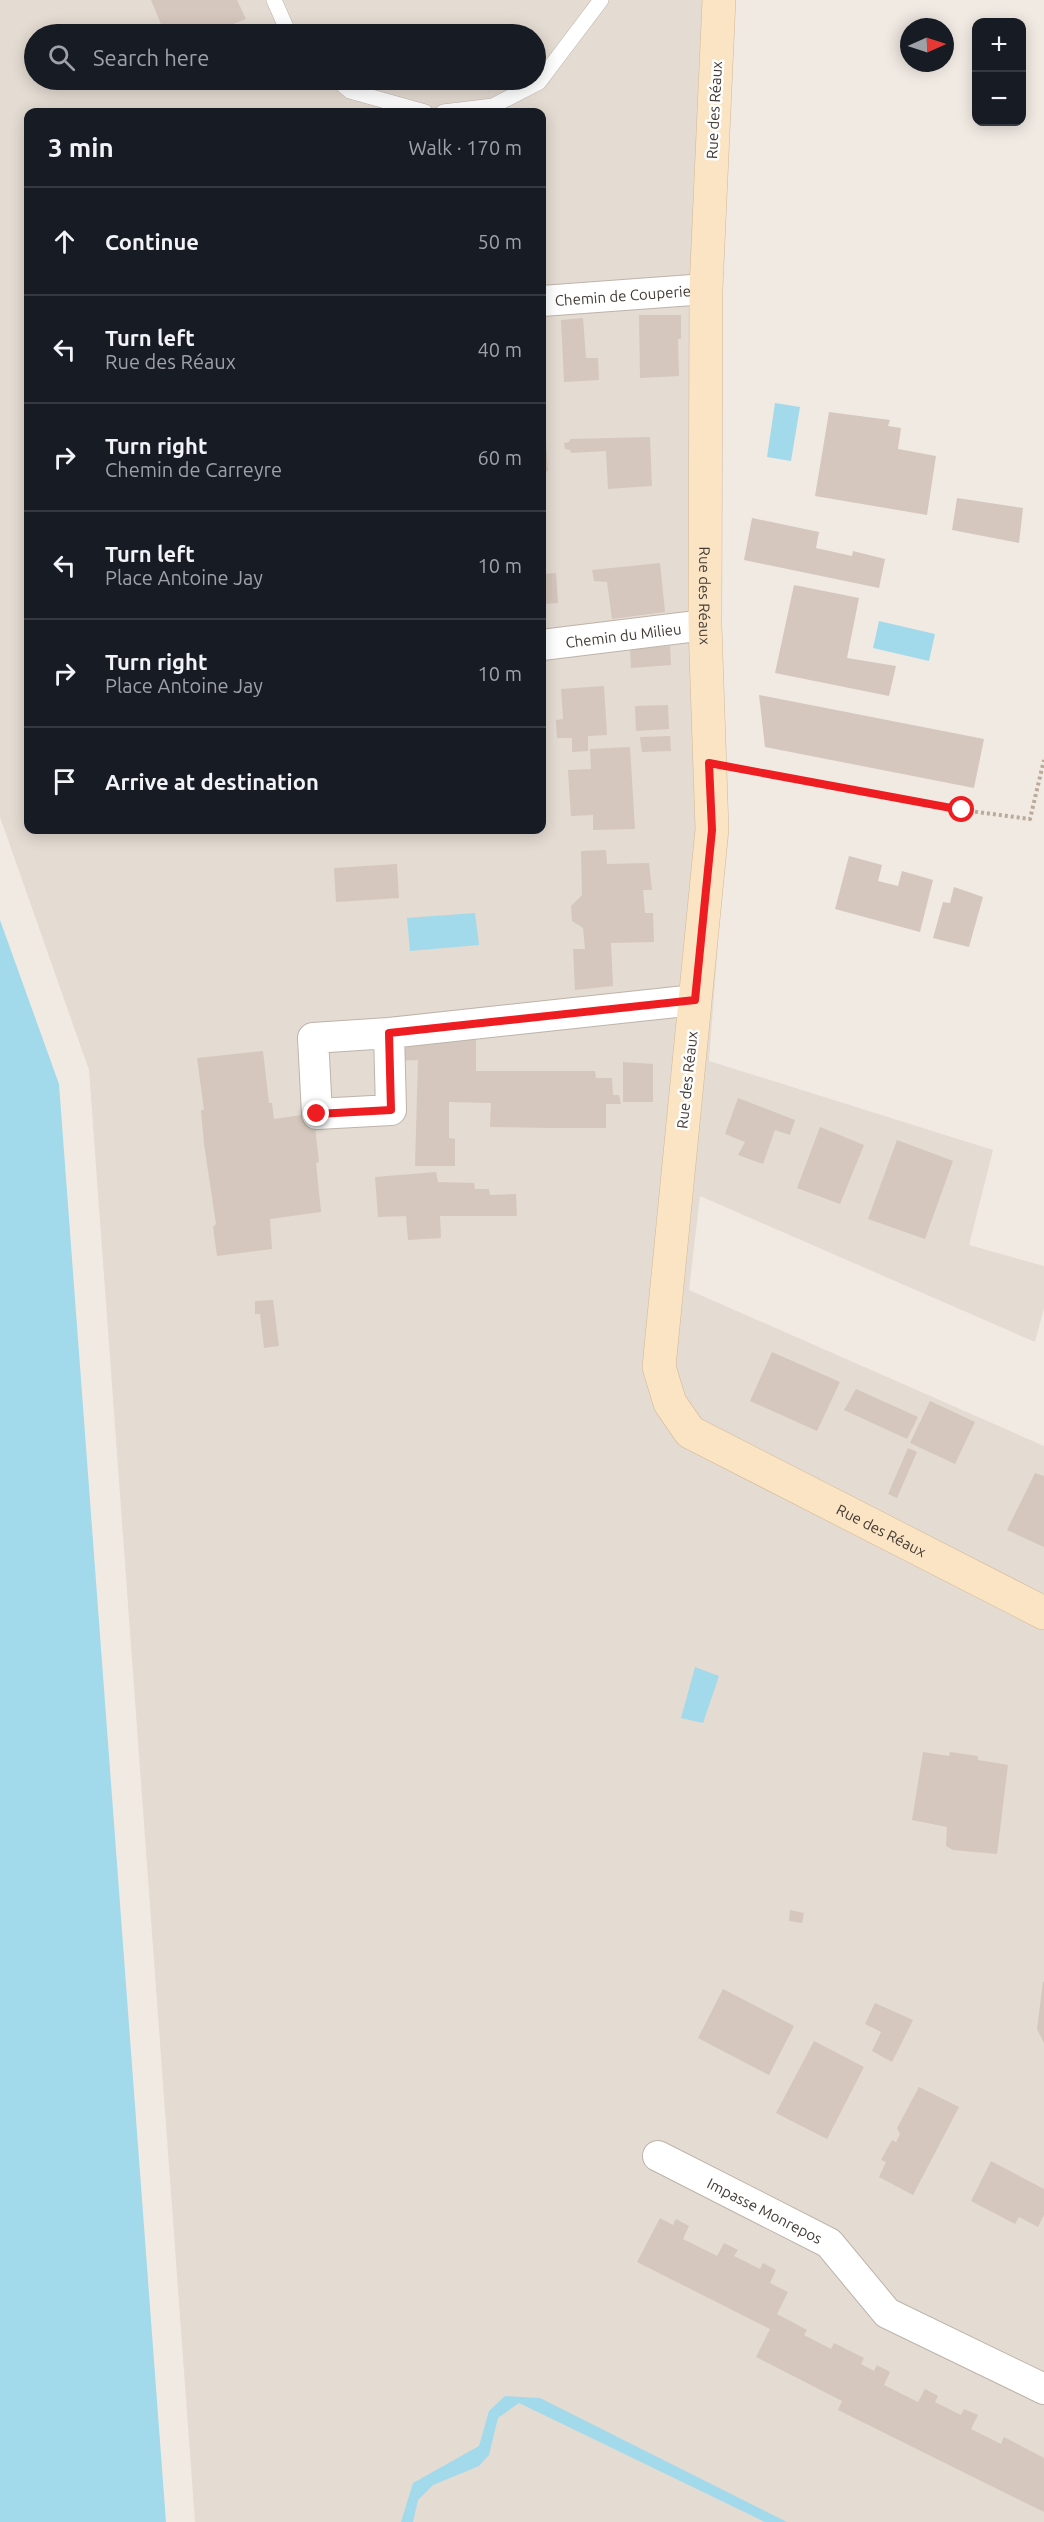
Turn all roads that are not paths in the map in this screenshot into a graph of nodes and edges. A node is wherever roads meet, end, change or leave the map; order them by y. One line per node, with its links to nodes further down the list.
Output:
1 (274, 0): 4 (lane)
2 (601, 0): 5 (lane)
3 (718, 0): 10 (street, Rue des Réaux)
4 (285, 24)
5 (546, 73)
6 (349, 90): 8 (lane)
7 (524, 90): 9 (lane)
8 (411, 108)
9 (476, 108)
10 (706, 289): 11 (street, Chemin de Couperie); 12 (street, Rue des Réaux)
11 (546, 302)
12 (705, 625): 13 (street, Chemin du Milieu); 14 (street, Rue des Réaux)
13 (546, 645)
14 (695, 1000): 15 (street); 16 (street, Rue des Réaux)
15 (389, 1033)
16 (1044, 1612)
17 (658, 2156): 18 (street, Impasse Monrepos)
18 (1044, 2389)

